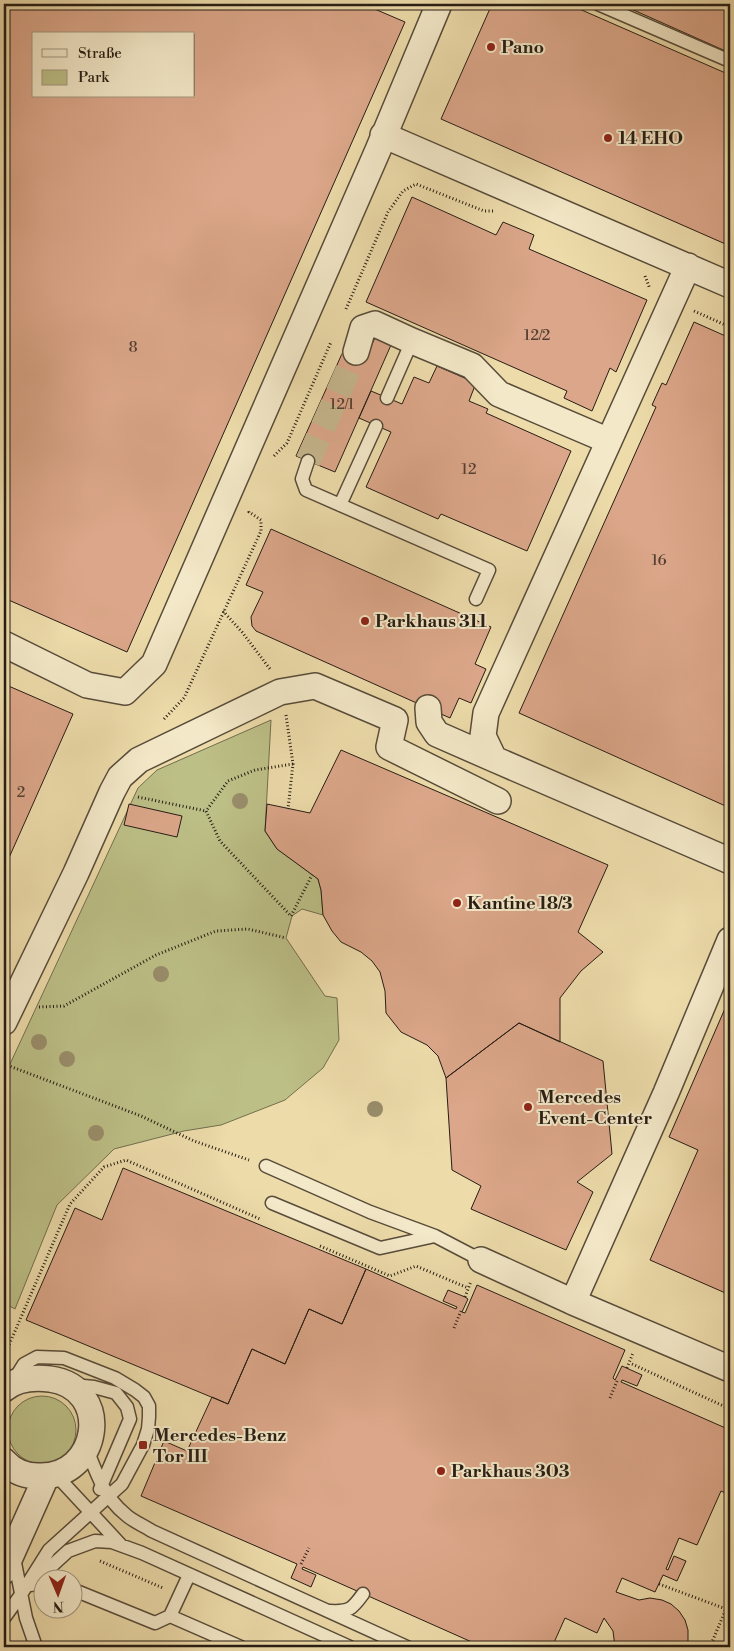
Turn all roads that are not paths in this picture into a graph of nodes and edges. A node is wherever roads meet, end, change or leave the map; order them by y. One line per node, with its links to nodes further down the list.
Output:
1 (439, 4): 4 (street)
2 (598, 4): 3 (lane)
3 (730, 61)
4 (383, 135): 5 (street); 15 (street)
5 (688, 266): 6 (street); 11 (street)
6 (730, 285)
7 (412, 341): 8 (street); 9 (lane); 11 (street)
8 (356, 352)
9 (387, 398)
10 (376, 426): 13 (lane)
11 (609, 441): 17 (street)
12 (308, 461): 13 (lane)
13 (340, 505): 14 (lane)
14 (476, 599)
15 (4, 644)
16 (428, 708): 17 (street)
17 (494, 759): 19 (street)
18 (498, 801): 21 (street)
19 (730, 861)
20 (730, 940): 26 (street)
21 (4, 1022)
22 (266, 1166): 24 (lane)
23 (272, 1203): 24 (lane)
24 (435, 1236): 25 (lane)
25 (481, 1260): 26 (street)
26 (574, 1302): 27 (street)
27 (730, 1369)
28 (8, 1386): 29 (street); 34 (lane)
29 (82, 1386): 30 (street); 33 (lane)
30 (87, 1449): 32 (street); 33 (lane)
31 (4, 1462): 32 (street)
32 (50, 1476): 35 (lane); 37 (street)
33 (103, 1480): 34 (lane); 35 (lane)
34 (109, 1497): 35 (lane); 42 (lane)
35 (91, 1513): 36 (lane); 41 (lane)
36 (121, 1546): 38 (lane); 41 (lane)
37 (8, 1561): 41 (lane)
38 (189, 1575): 43 (lane); 47 (lane)
39 (82, 1593): 43 (lane)
40 (363, 1594): 42 (lane)
41 (20, 1596): 44 (lane); 45 (lane)
42 (327, 1610): 48 (lane)
43 (170, 1616): 46 (lane)
44 (4, 1618)
45 (36, 1647)
46 (242, 1647)
47 (350, 1647)
48 (407, 1647)

